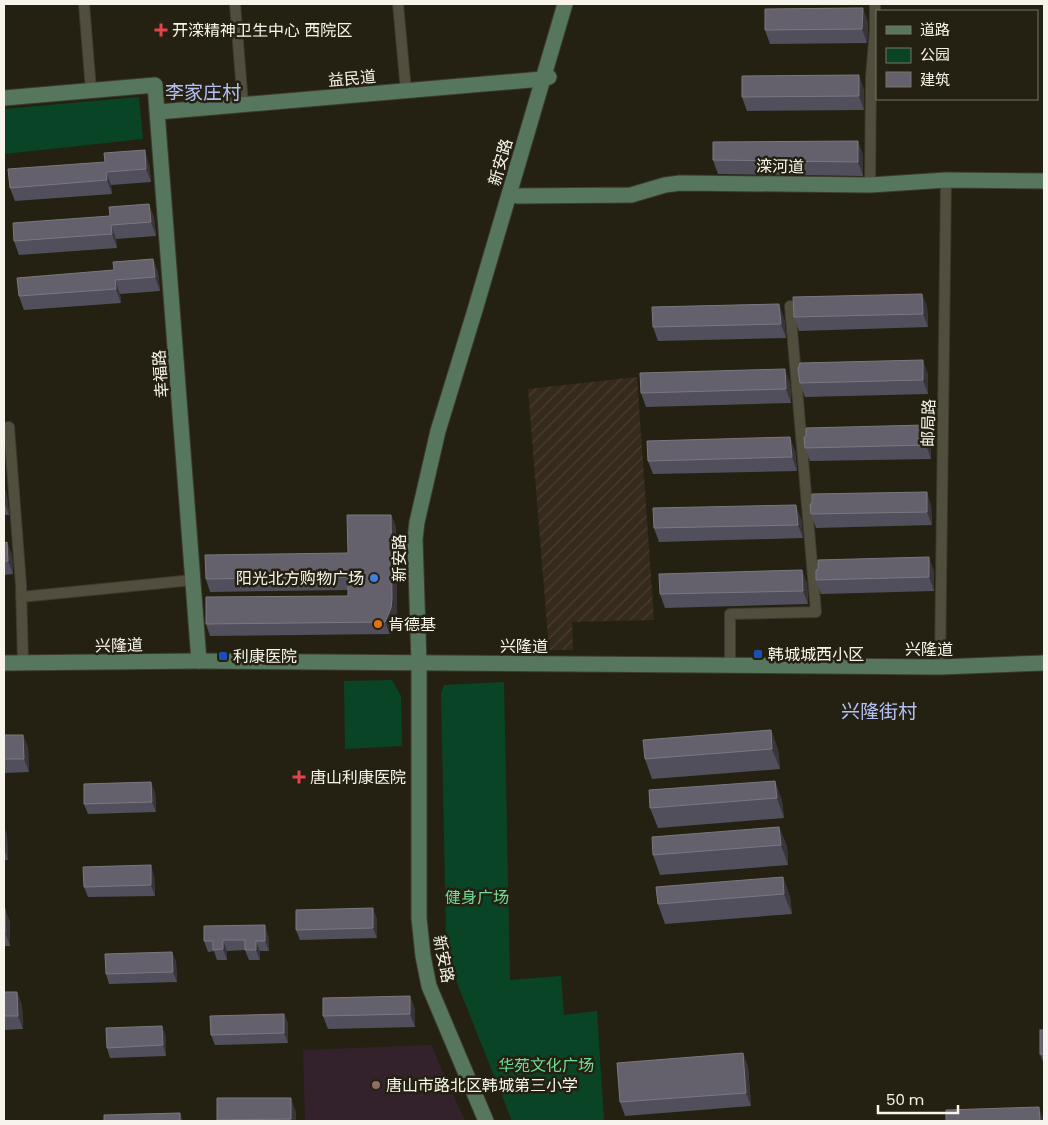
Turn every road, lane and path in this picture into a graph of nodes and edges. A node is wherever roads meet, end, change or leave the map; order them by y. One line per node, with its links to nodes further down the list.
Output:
1 (84, 4): 8 (street)
2 (235, 4): 11 (street)
3 (398, 4): 9 (street)
4 (565, 4): 7 (main road, 新安路)
5 (572, 4): 7 (main road, 新安路)
6 (875, 4): 15 (street)
7 (546, 78): 9 (main road, 益民道); 16 (main road, 新安路); 24 (main road, 新安路)
8 (91, 90): 10 (main road); 12 (main road, 幸福路)
9 (406, 91): 11 (main road, 益民道)
10 (4, 98)
11 (243, 105): 12 (main road, 益民道)
12 (158, 112): 19 (main road, 幸福路)
13 (946, 180): 14 (main road, 滦河道); 15 (main road, 滦河道); 27 (street, 邮局路)
14 (1044, 181)
15 (870, 185): 16 (main road, 滦河道)
16 (517, 196): 24 (main road, 新安路)
17 (790, 306): 26 (street)
18 (4, 428): 20 (street)
19 (192, 580): 20 (street); 21 (main road, 幸福路)
20 (22, 597): 23 (street)
21 (198, 662): 23 (main road, 兴隆道); 24 (main road, 兴隆道)
22 (4, 663): 23 (main road, 兴隆道)
23 (23, 663)
24 (422, 663): 26 (main road, 兴隆道); 28 (main road, 新安路); 29 (main road, 新安路)
25 (1044, 663): 27 (main road, 兴隆道)
26 (730, 665): 27 (main road, 兴隆道)
27 (940, 667)
28 (486, 1121)
29 (493, 1121)

